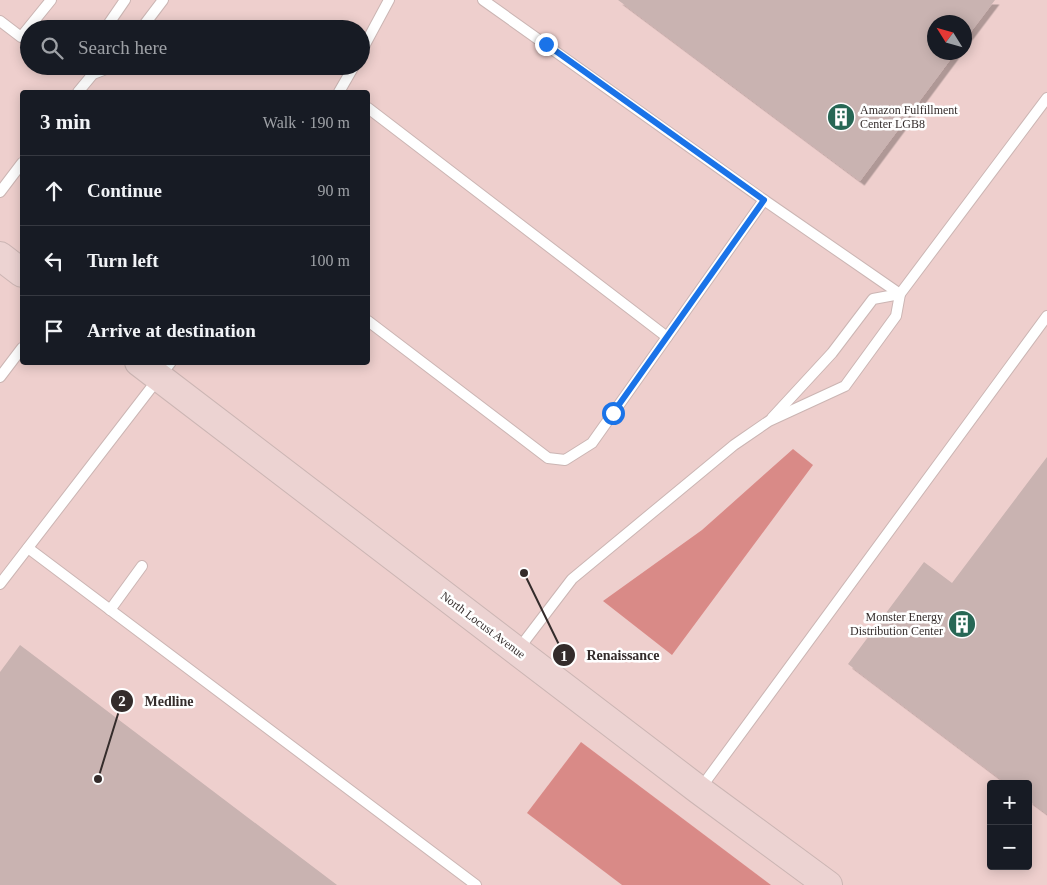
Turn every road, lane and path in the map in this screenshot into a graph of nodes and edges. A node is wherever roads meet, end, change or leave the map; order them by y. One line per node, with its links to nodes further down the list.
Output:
1 (51, 0): 6 (lane)
2 (125, 0): 7 (lane)
3 (163, 0): 8 (lane)
4 (389, 0): 10 (lane)
5 (483, 0): 20 (lane)
6 (35, 20)
7 (111, 20)
8 (149, 20)
9 (0, 21): 11 (lane)
10 (370, 35)
11 (20, 36)
12 (88, 75): 14 (lane)
13 (350, 75): 15 (lane)
14 (79, 90)
15 (343, 90)
16 (1047, 98): 23 (lane)
17 (370, 110): 26 (lane)
18 (20, 166): 19 (lane)
19 (0, 192)
20 (764, 200): 23 (lane); 26 (lane)
21 (0, 256): 22 (street)
22 (20, 271)
23 (900, 294): 30 (lane); 30 (lane)
24 (1047, 316): 36 (lane)
25 (370, 323): 26 (lane)
26 (667, 337)
27 (20, 351): 29 (lane)
28 (157, 368): 31 (lane); 35 (street, North Locust Avenue)
29 (0, 377)
30 (769, 421): 35 (lane)
31 (28, 548): 33 (lane); 34 (lane)
32 (142, 566): 34 (lane)
33 (0, 584)
34 (110, 610): 37 (lane)
35 (517, 651): 36 (street, North Locust Avenue)
36 (699, 790): 38 (street, North Locust Avenue)
37 (476, 885)
38 (828, 885)

